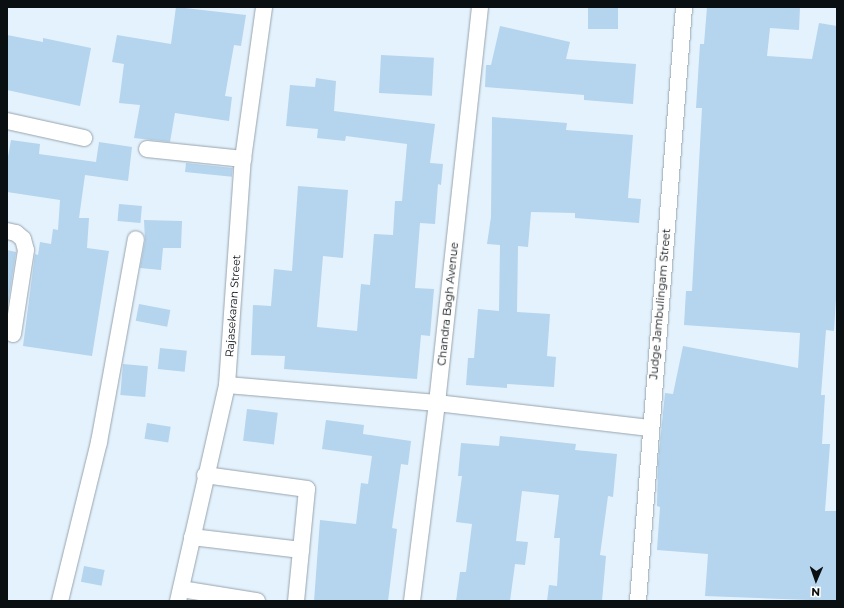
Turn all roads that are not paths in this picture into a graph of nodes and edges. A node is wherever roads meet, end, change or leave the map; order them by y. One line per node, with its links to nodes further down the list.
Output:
1 (264, 7): 7 (street, Rajasekaran Street)
2 (480, 7): 12 (street, Chandra Bagh Avenue)
3 (684, 7): 13 (street, Judge Jambulingam Street)
4 (7, 121): 5 (street)
5 (84, 138)
6 (147, 149): 7 (street)
7 (244, 159): 11 (street, Rajasekaran Street)
8 (7, 231): 10 (street)
9 (136, 239): 18 (street)
10 (13, 334)
11 (227, 385): 12 (street); 14 (street, Rajasekaran Street)
12 (437, 403): 13 (street); 21 (street, Chandra Bagh Avenue)
13 (650, 428): 22 (street, Judge Jambulingam Street)
14 (205, 475): 15 (street, Rajasekaran Street); 16 (street)
15 (192, 537): 16 (street); 17 (street, Rajasekaran Street)
16 (301, 550): 20 (street)
17 (180, 595): 19 (street)
18 (60, 601)
19 (257, 601)
20 (296, 601)
21 (412, 601)
22 (638, 601)

